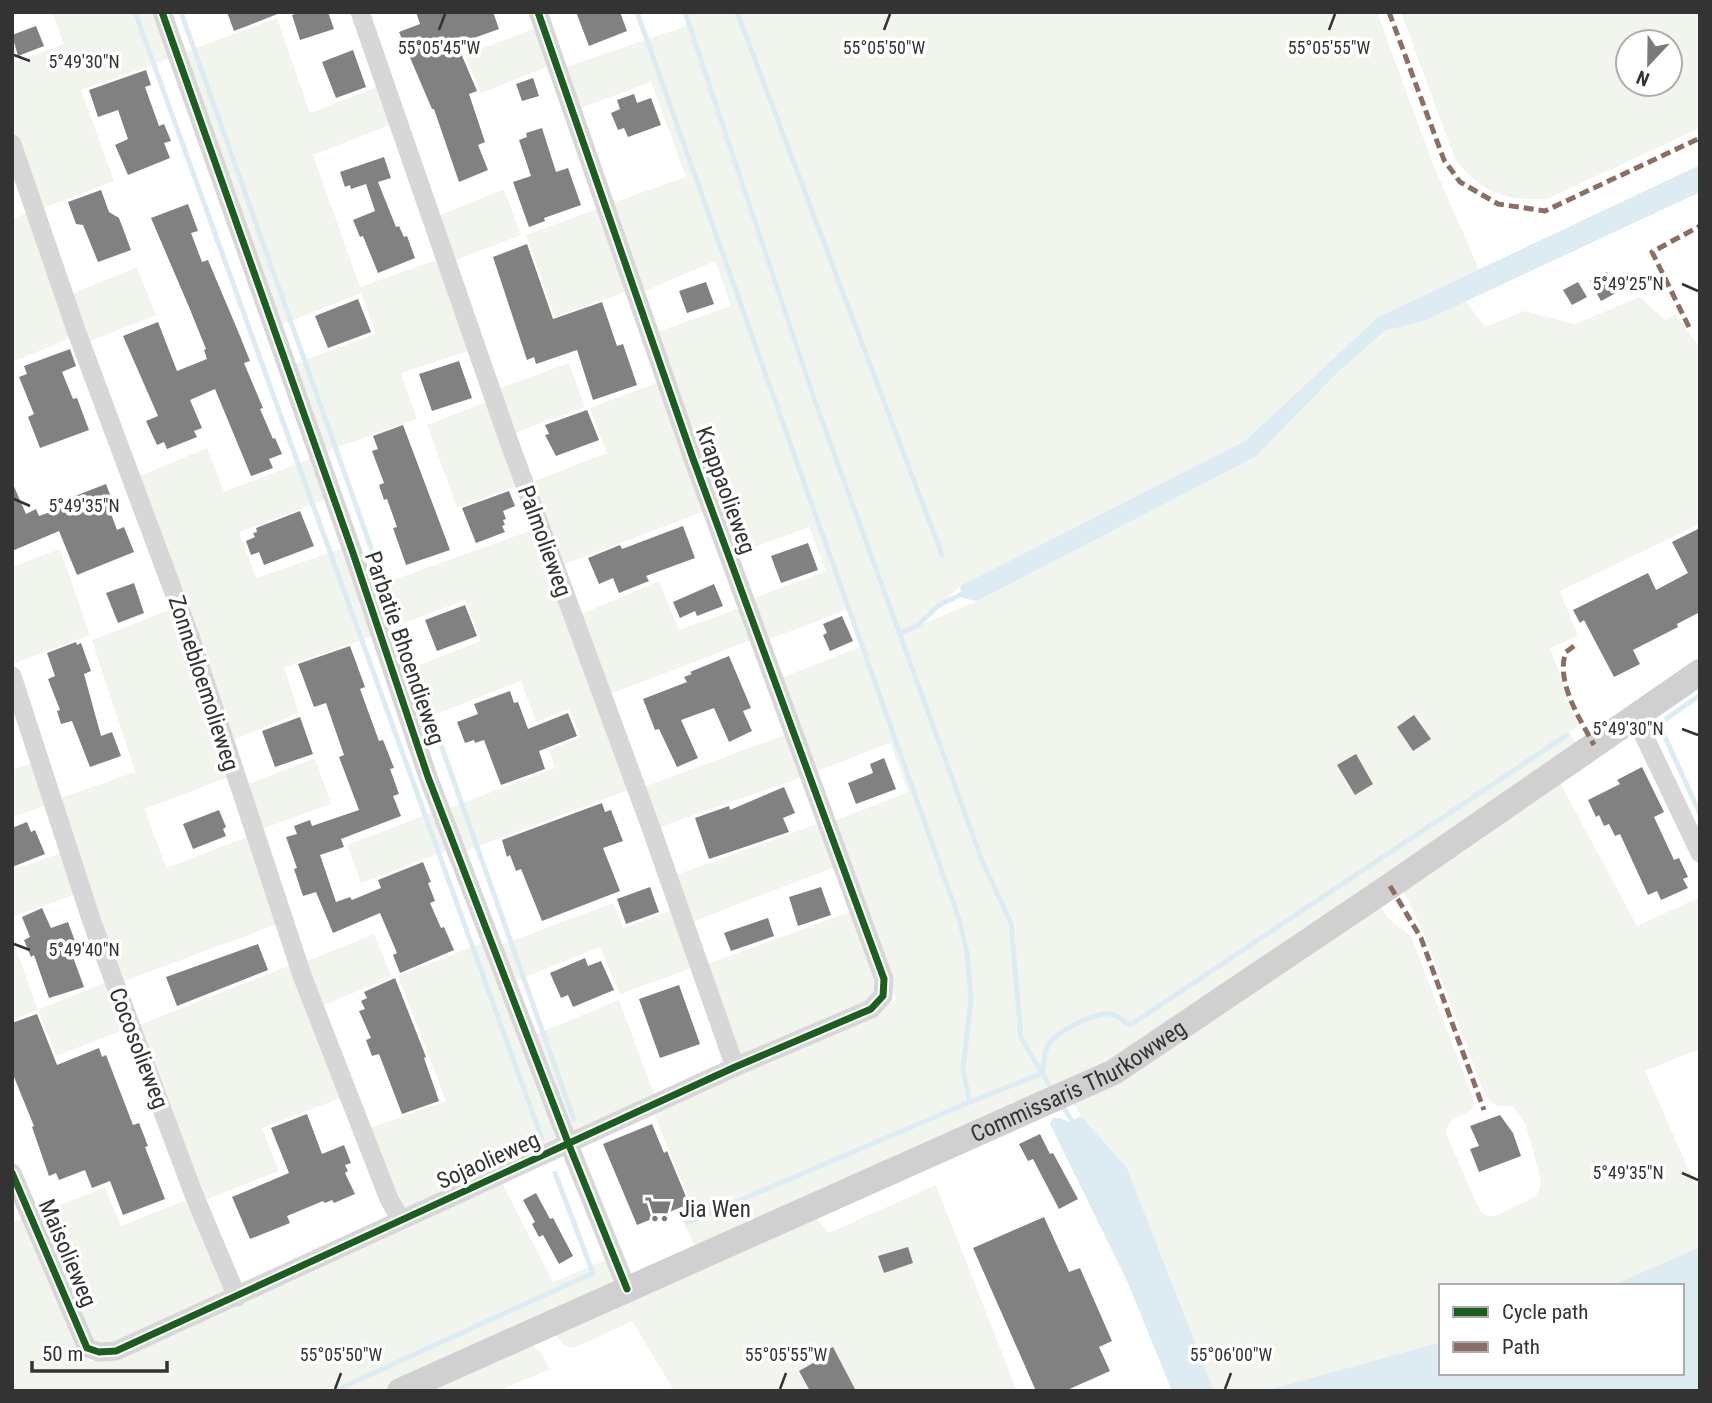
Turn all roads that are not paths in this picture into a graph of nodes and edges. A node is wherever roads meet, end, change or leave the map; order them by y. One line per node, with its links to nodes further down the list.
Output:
1 (162, 12): 11 (street, Parbatie Bhoendieweg)
2 (360, 12): 10 (street, Palmolieweg)
3 (538, 12): 9 (street, Krappaolieweg)
4 (12, 144): 13 (street, Zonnebloemolieweg)
5 (1700, 671): 7 (main road, Commissaris Thurkowweg)
6 (12, 676): 15 (street, Cocosolieweg)
7 (1635, 717): 8 (street); 14 (main road, Commissaris Thurkowweg)
8 (1700, 853)
9 (884, 979): 10 (street, Sojaolieweg)
10 (736, 1067): 11 (street, Sojaolieweg)
11 (569, 1144): 13 (street, Sojaolieweg); 14 (street, Parbatie Bhoendieweg)
12 (12, 1173): 16 (street, Maisolieweg)
13 (401, 1220): 15 (street, Sojaolieweg)
14 (627, 1289): 17 (main road, Commissaris Thurkowweg)
15 (237, 1297): 16 (street, Sojaolieweg)
16 (87, 1348)
17 (400, 1391)

